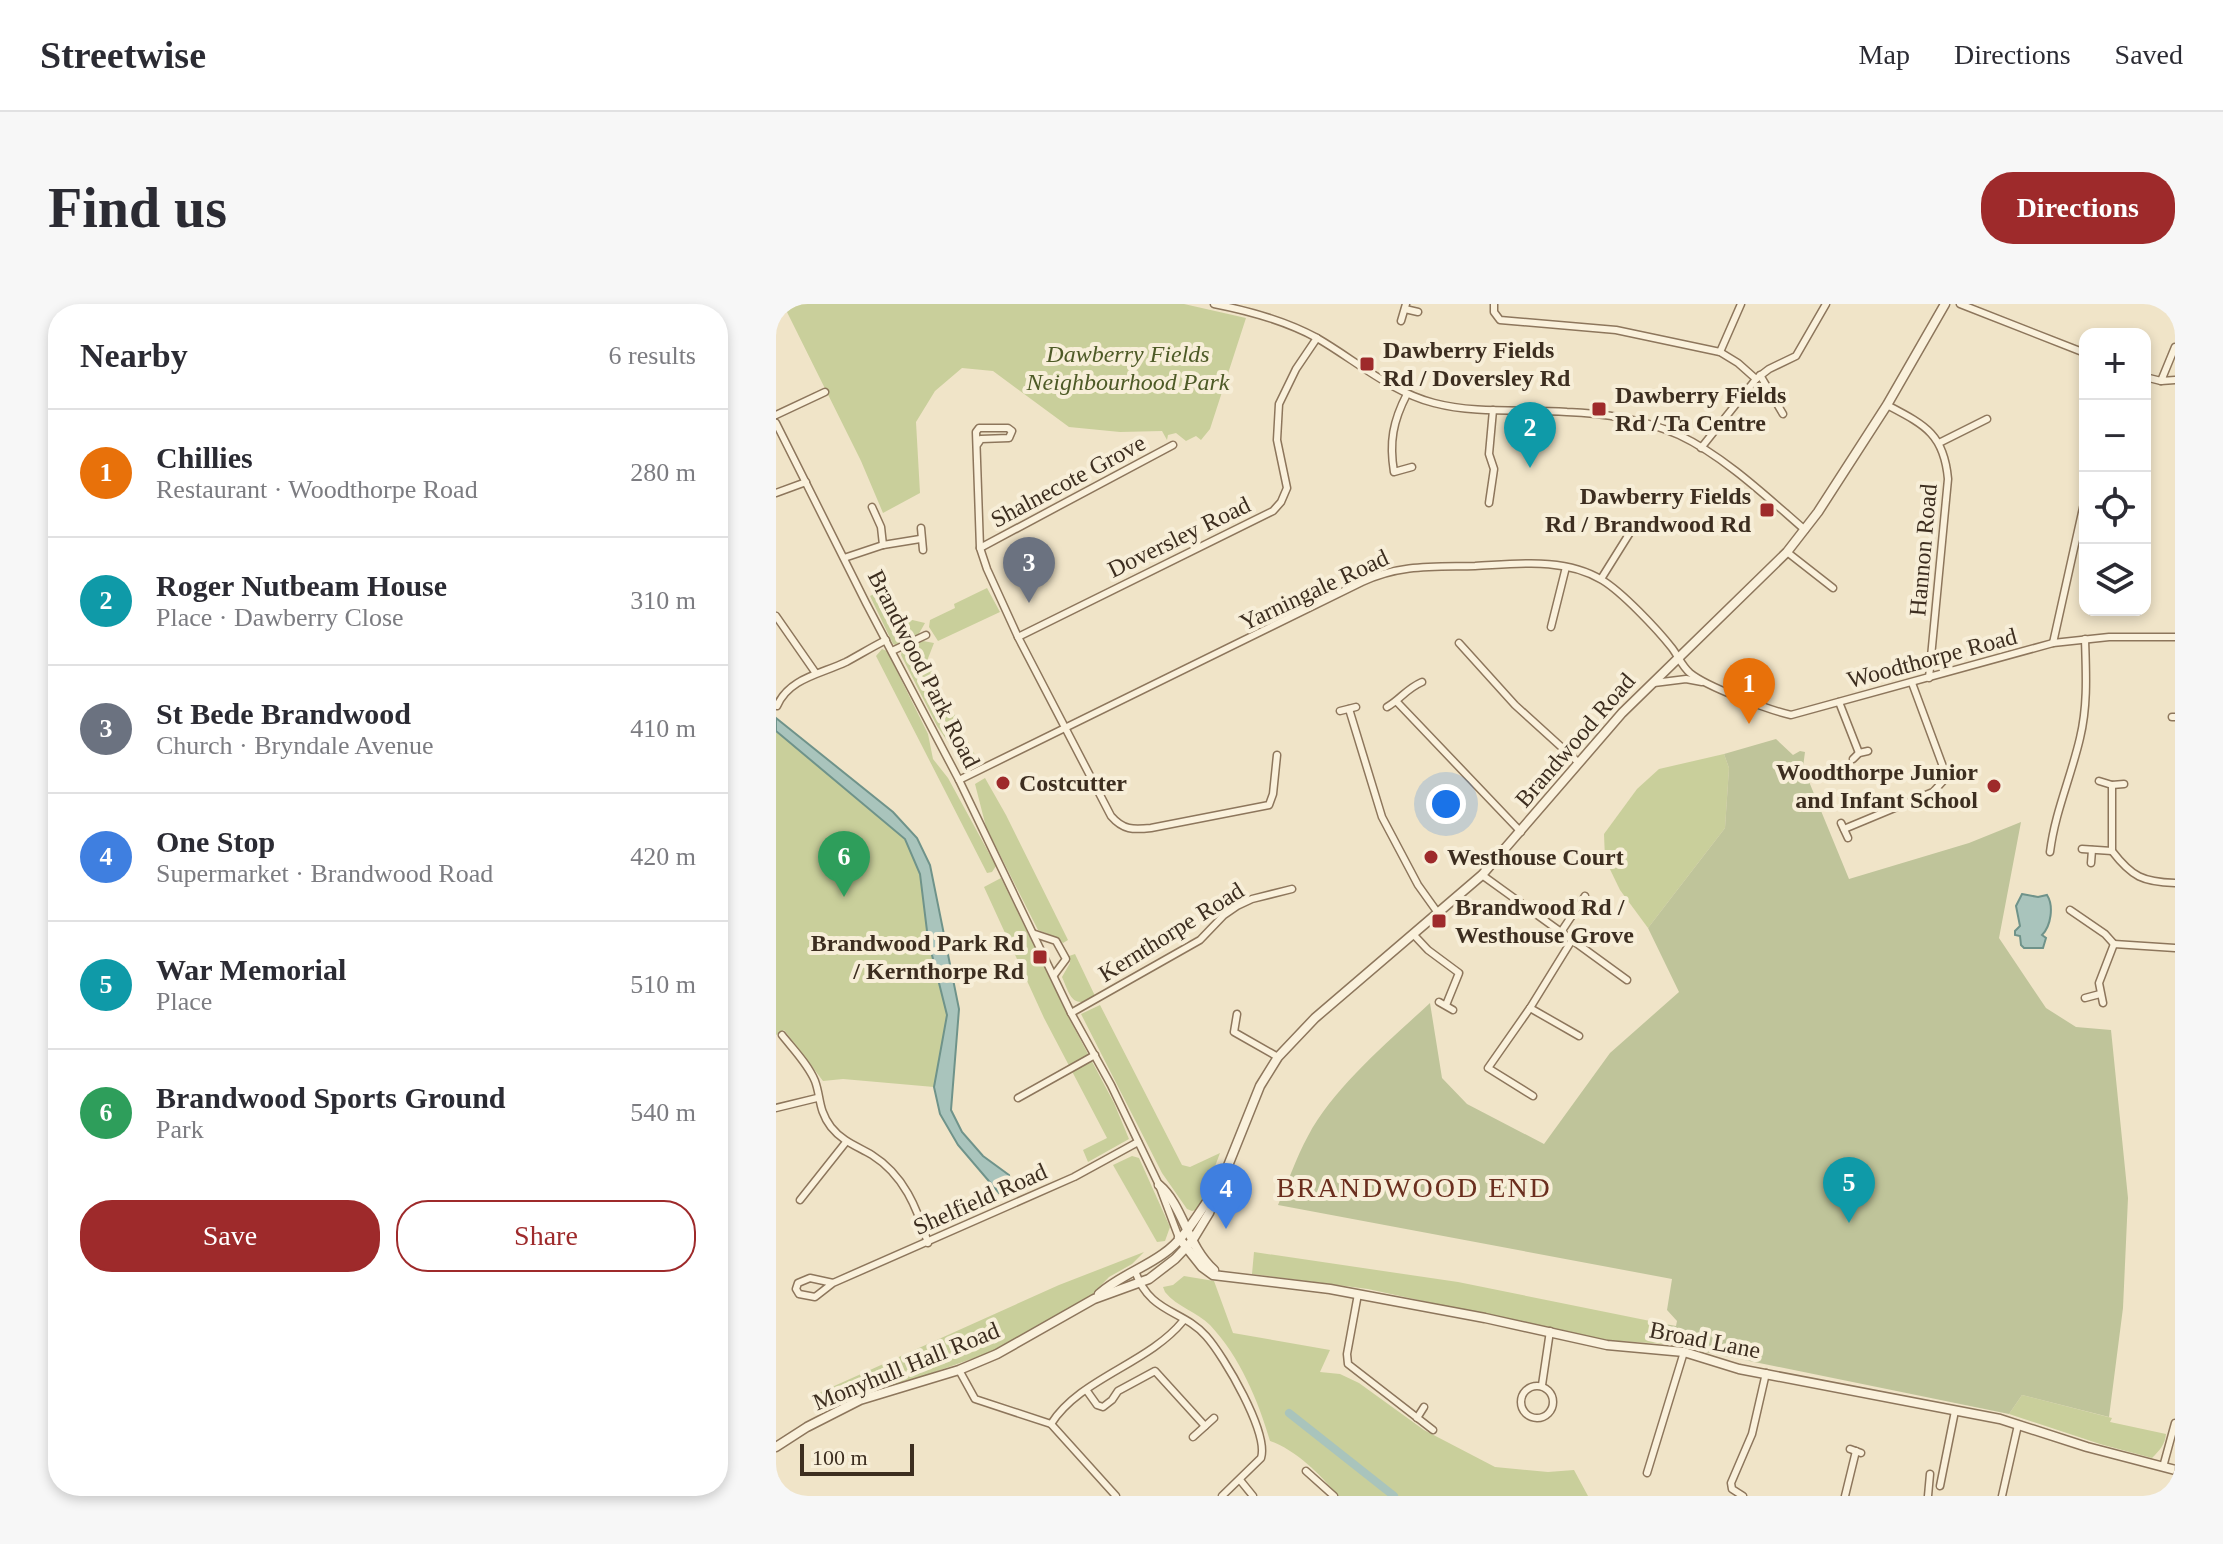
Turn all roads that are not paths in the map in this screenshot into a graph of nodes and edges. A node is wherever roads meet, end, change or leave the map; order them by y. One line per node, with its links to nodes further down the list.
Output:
1 (1214, 304): 10 (street)
2 (1494, 304): 13 (street)
3 (1741, 304): 13 (street)
4 (1826, 304): 14 (street)
5 (1945, 304): 20 (street, Brandwood Road)
6 (1960, 304): 12 (street)
7 (1406, 306): 8 (street); 9 (street)
8 (1418, 312)
9 (1401, 321)
10 (1317, 338): 19 (street); 51 (street, Doversley Road)
11 (2175, 347): 17 (street)
12 (2079, 351)
13 (1720, 352): 14 (street)
14 (1758, 377): 22 (street); 29 (street)
15 (2151, 378): 17 (street)
16 (2175, 380): 17 (street)
17 (2161, 381)
18 (825, 392): 23 (street)
19 (1407, 394): 21 (street); 30 (street)
20 (1887, 405): 26 (street); 38 (street, Brandwood Road)
21 (1493, 410): 29 (street); 33 (street)
22 (1783, 414)
23 (776, 415)
24 (1987, 419): 26 (street)
25 (776, 423): 31 (street, Brandwood Park Road)
26 (1939, 443): 60 (street, Hannon Road)
27 (977, 445): 27 (street); 41 (street)
28 (1173, 445): 41 (street, Shalnecote Grove)
29 (1701, 448): 38 (street)
30 (1412, 467)
31 (806, 482): 32 (street); 44 (street, Brandwood Park Road)
32 (776, 493)
33 (1489, 503)
34 (872, 507): 40 (street)
35 (1636, 523): 46 (street)
36 (2079, 526): 56 (street)
37 (921, 528): 39 (street)
38 (1805, 530): 43 (street, Brandwood Road)
39 (920, 539): 40 (street); 42 (street)
40 (883, 545): 44 (street)
41 (980, 548): 51 (street)
42 (923, 550)
43 (1787, 552): 47 (street); 58 (street, Brandwood Road)
44 (844, 558): 54 (street, Brandwood Park Road)
45 (1566, 567): 46 (street, Yarningale Road); 49 (street); 70 (street, Yarningale Road)
46 (1601, 579): 58 (street, Yarningale Road)
47 (1833, 588)
48 (776, 616): 59 (street)
49 (1551, 627)
50 (926, 635): 57 (street)
51 (1018, 637): 70 (street)
52 (2175, 637): 53 (street, Woodthorpe Road)
53 (2085, 639): 56 (street, Woodthorpe Road); 85 (street)
54 (886, 640): 57 (street, Brandwood Park Road); 59 (street)
55 (1459, 643): 75 (street)
56 (2053, 643): 60 (street, Woodthorpe Road)
57 (892, 651): 76 (street, Brandwood Park Road)
58 (1679, 659): 62 (street, Brandwood Road); 63 (street, Woodthorpe Road)
59 (815, 672): 67 (street)
60 (1929, 678): 64 (street, Woodthorpe Road)
61 (1422, 682): 65 (street)
62 (1651, 683): 63 (street, Woodthorpe Road); 75 (street, Brandwood Road)
63 (1705, 683): 66 (street, Woodthorpe Road)
64 (1912, 683): 66 (street, Woodthorpe Road); 81 (street)
65 (1397, 702): 68 (street); 80 (street)
66 (1839, 702): 72 (street)
67 (777, 706)
68 (1387, 707)
69 (1340, 711): 92 (street)
70 (1066, 730): 73 (street); 76 (street, Yarningale Road)
71 (1868, 751): 72 (street)
72 (1859, 753): 74 (street)
73 (1277, 755)
74 (1853, 759)
75 (1579, 763): 80 (street, Brandwood Road)
76 (959, 780): 94 (street, Brandwood Park Road)
77 (2099, 781): 79 (street)
78 (2124, 784): 79 (street)
79 (2112, 785): 84 (street)
80 (1521, 832): 87 (street, Brandwood Road)
81 (1848, 838)
82 (2082, 849): 83 (street)
83 (2092, 850): 84 (street); 86 (street)
84 (2112, 851): 88 (street)
85 (2050, 852)
86 (2091, 863)
87 (1482, 875): 92 (street, Brandwood Road); 93 (street)
88 (2175, 883)
89 (1292, 889): 108 (street, Kernthorpe Road)
90 (1585, 896): 93 (street)
91 (2070, 910): 97 (street)
92 (1438, 913): 95 (street, Brandwood Road)
93 (1561, 932): 96 (street)
94 (1035, 934): 101 (street, Brandwood Park Road); 101 (street, Brandwood Park Road)
95 (1413, 934): 100 (street); 113 (street, Brandwood Road)
96 (1572, 940): 102 (street); 107 (street)
97 (2114, 944): 98 (street); 103 (street)
98 (2175, 948)
99 (1466, 966): 100 (street)
100 (1459, 973): 106 (street)
101 (1054, 975): 108 (street, Brandwood Park Road)
102 (1627, 980)
103 (2100, 994): 104 (street); 105 (street)
104 (2085, 998)
105 (2103, 1003)
106 (1446, 1006)
107 (1530, 1008): 111 (street); 114 (street)
108 (1071, 1013): 112 (street, Brandwood Park Road)
109 (1237, 1014): 113 (street)
110 (782, 1035): 115 (street)
111 (1579, 1036)
112 (1095, 1055): 116 (street); 119 (street, Brandwood Park Road)
113 (1278, 1057): 123 (street, Brandwood Road)
114 (1533, 1096)
115 (817, 1098): 117 (street); 118 (street)
116 (1018, 1098)
117 (776, 1108)
118 (846, 1142): 121 (street); 124 (street)
119 (1138, 1142): 120 (street, Brandwood Park Road); 124 (street, Shelfield Road)
120 (1159, 1185): 122 (street, Brandwood Park Road); 123 (street, Brandwood Park Road)
121 (800, 1200)
122 (1179, 1238): 123 (street, Brandwood Road); 126 (street, Monyhull Hall Road)
123 (1188, 1238): 125 (street, Monyhull Hall Road); 127 (street); 128 (street)
124 (928, 1243): 129 (street, Shelfield Road)
125 (1175, 1259): 127 (street, Broad Lane); 130 (street, Monyhull Hall Road)
126 (1135, 1271): 130 (street); 132 (street, Monyhull Hall Road)
127 (1208, 1272): 128 (street, Broad Lane)
128 (1222, 1276): 131 (street, Broad Lane)
129 (833, 1283): 129 (street, Shelfield Road)
130 (1139, 1284): 132 (street, Monyhull Hall Road); 133 (street)
131 (1358, 1294): 134 (street, Broad Lane); 143 (street)
132 (1094, 1299): 136 (street, Monyhull Hall Road)
133 (1183, 1321): 139 (street); 157 (street)
134 (1550, 1331): 135 (street, Broad Lane); 138 (street)
135 (1684, 1352): 137 (street, Broad Lane); 155 (street)
136 (959, 1370): 145 (street); 150 (street, Monyhull Hall Road)
137 (1766, 1373): 141 (street, Broad Lane); 163 (street)
138 (1542, 1385): 138 (street)
139 (1087, 1391): 145 (street); 147 (street)
140 (1424, 1407): 143 (street)
141 (1955, 1411): 146 (street, Broad Lane); 158 (street)
142 (1214, 1418): 147 (street)
143 (1417, 1418): 148 (street)
144 (2175, 1423): 152 (street)
145 (1051, 1424): 159 (street)
146 (2018, 1425): 152 (street, Broad Lane); 166 (street)
147 (1205, 1426): 149 (street)
148 (1433, 1430)
149 (1193, 1437)
150 (776, 1447)
151 (1856, 1451): 164 (street)
152 (2163, 1467): 153 (street, Broad Lane)
153 (2175, 1470)
154 (1306, 1471): 162 (street)
155 (1647, 1473)
156 (1930, 1474): 165 (street)
157 (1240, 1480): 160 (street); 161 (street)
158 (1940, 1486)
159 (1116, 1496)
160 (1222, 1496)
161 (1253, 1496)
162 (1334, 1496)
163 (1743, 1496)
164 (1845, 1496)
165 (1928, 1496)
166 (2002, 1496)

